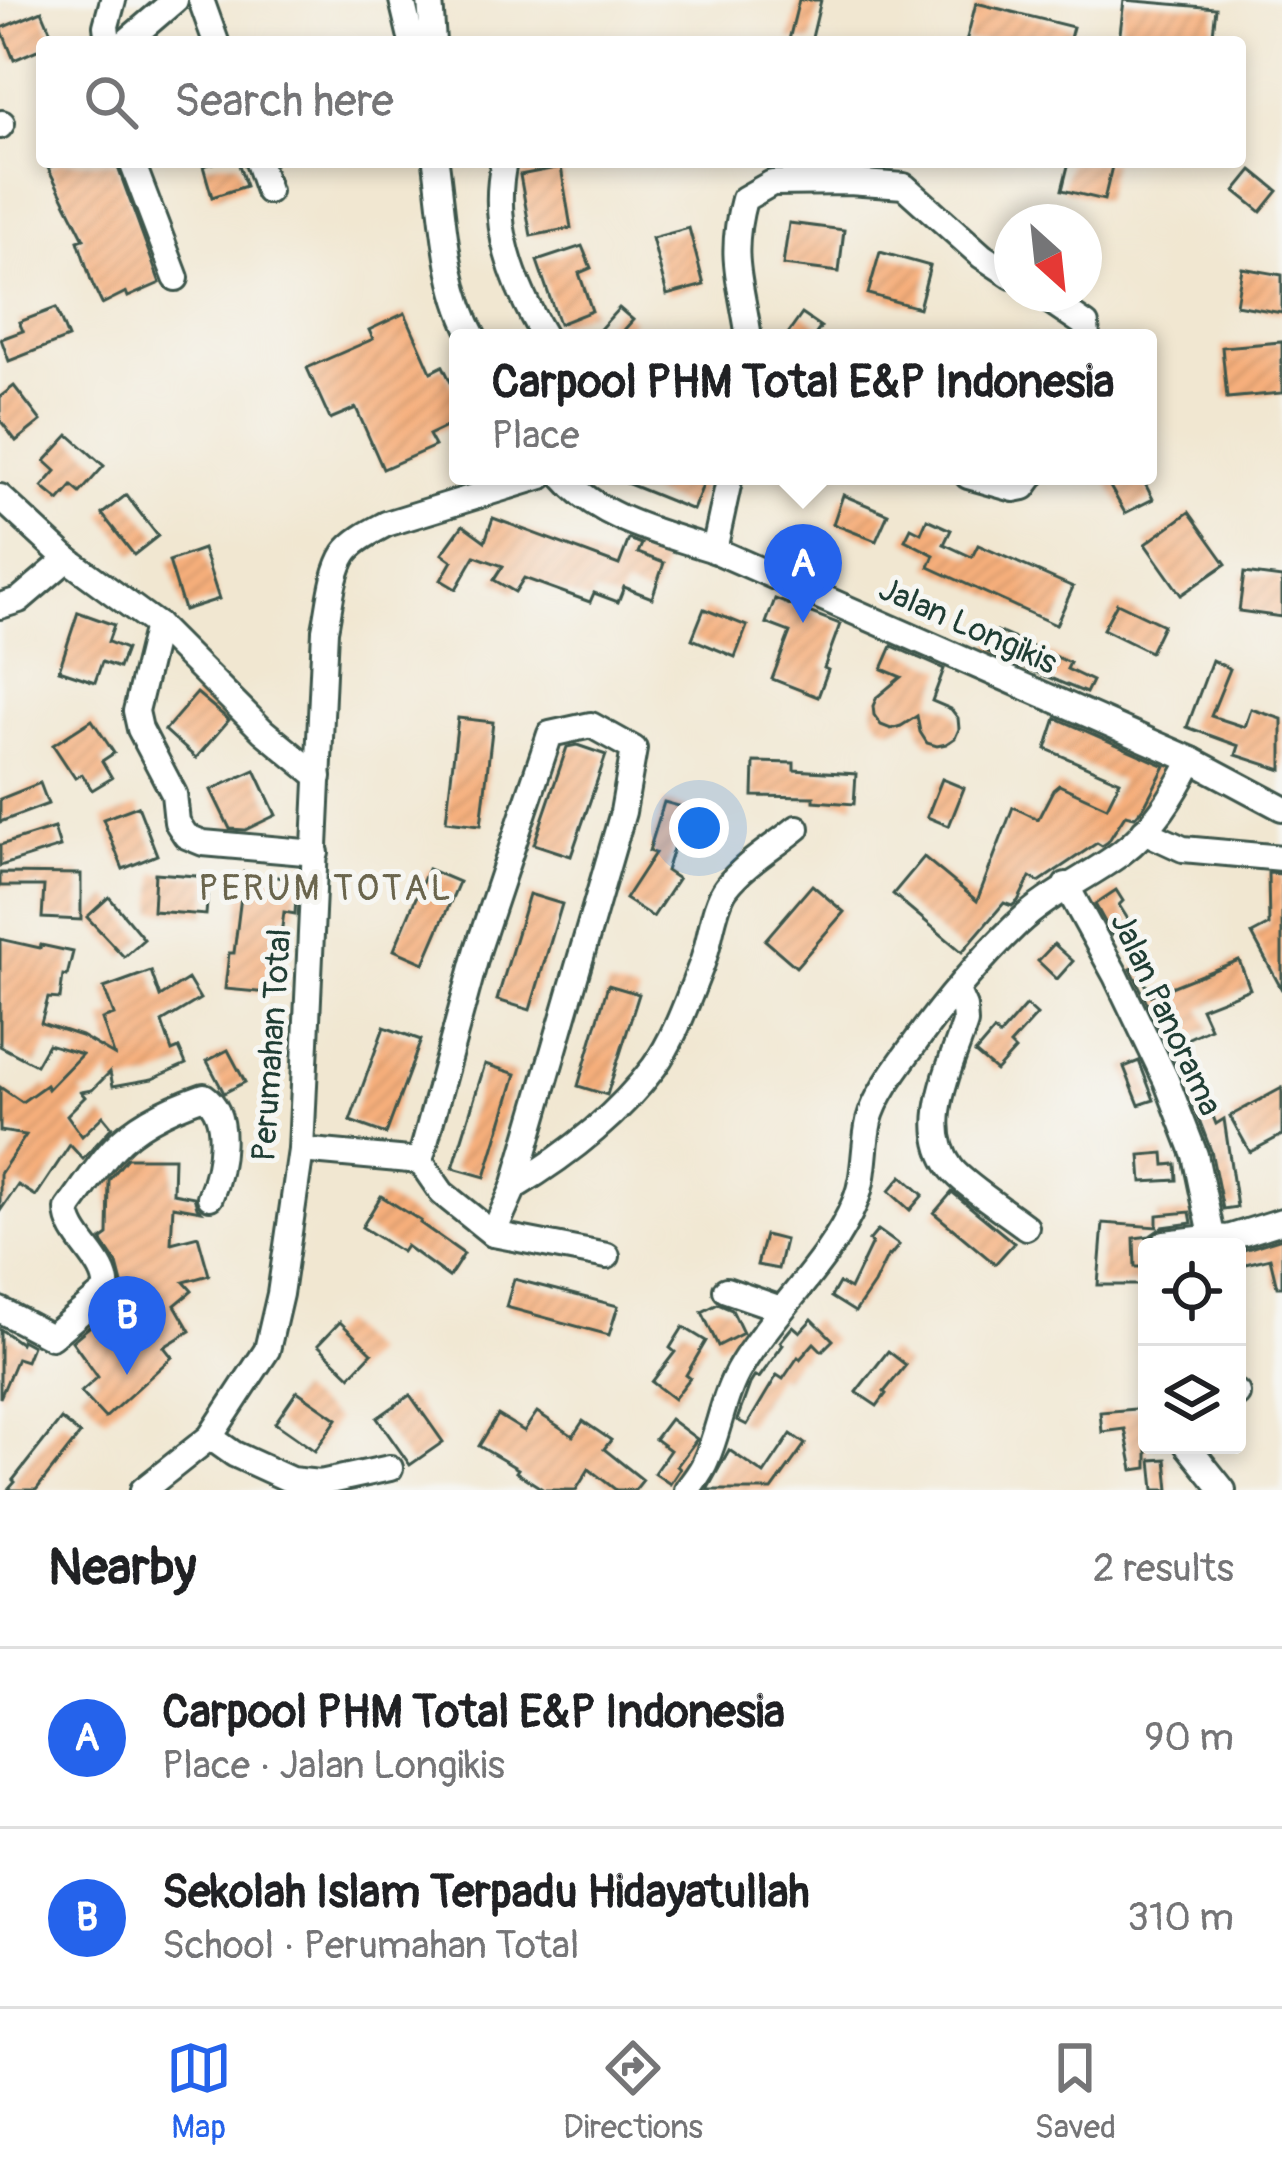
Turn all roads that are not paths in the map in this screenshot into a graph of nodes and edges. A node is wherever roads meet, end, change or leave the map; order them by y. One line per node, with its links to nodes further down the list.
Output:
1 (113, 0): 6 (street)
2 (175, 0): 7 (street)
3 (201, 0): 8 (street)
4 (402, 0): 9 (street)
5 (430, 0): 10 (street)
6 (107, 36)
7 (132, 36)
8 (215, 36)
9 (411, 36)
10 (433, 36)
11 (134, 168): 17 (street)
12 (260, 168): 15 (street)
13 (437, 168): 18 (street)
14 (505, 168): 19 (street)
15 (268, 191)
16 (994, 264): 20 (street)
17 (176, 278)
18 (470, 329)
19 (540, 329)
20 (747, 329)
21 (513, 485): 30 (street, Perumahan Total)
22 (573, 485): 25 (street, Jalan Longikis)
23 (728, 485): 25 (street)
24 (0, 497): 26 (street)
25 (714, 550): 29 (street, Jalan Longikis)
26 (67, 559): 27 (street); 28 (street)
27 (0, 606)
28 (157, 625): 30 (street); 34 (street)
29 (1192, 760): 31 (street, Jalan Longikis); 33 (street)
30 (319, 777): 34 (street, Perumahan Total)
31 (1282, 808)
32 (797, 828): 40 (street)
33 (1144, 831): 35 (street); 36 (street)
34 (316, 853): 38 (street, Perumahan Total)
35 (1282, 858)
36 (1066, 886): 37 (street); 45 (street, Jalan Panorama)
37 (957, 991): 43 (street); 49 (street)
38 (301, 1150): 39 (street); 51 (street, Perumahan Total)
39 (419, 1161): 40 (street); 44 (street)
40 (514, 1187): 44 (street)
41 (210, 1197): 50 (street)
42 (1282, 1221): 46 (street)
43 (1026, 1227)
44 (493, 1234): 47 (street)
45 (1217, 1238)
46 (1228, 1238)
47 (608, 1256)
48 (727, 1290): 49 (street)
49 (781, 1309): 55 (street)
50 (0, 1310)
51 (210, 1437): 53 (street); 54 (street, Perumahan Total)
52 (1194, 1454): 56 (street)
53 (391, 1468)
54 (142, 1490)
55 (686, 1490)
56 (1223, 1490)

